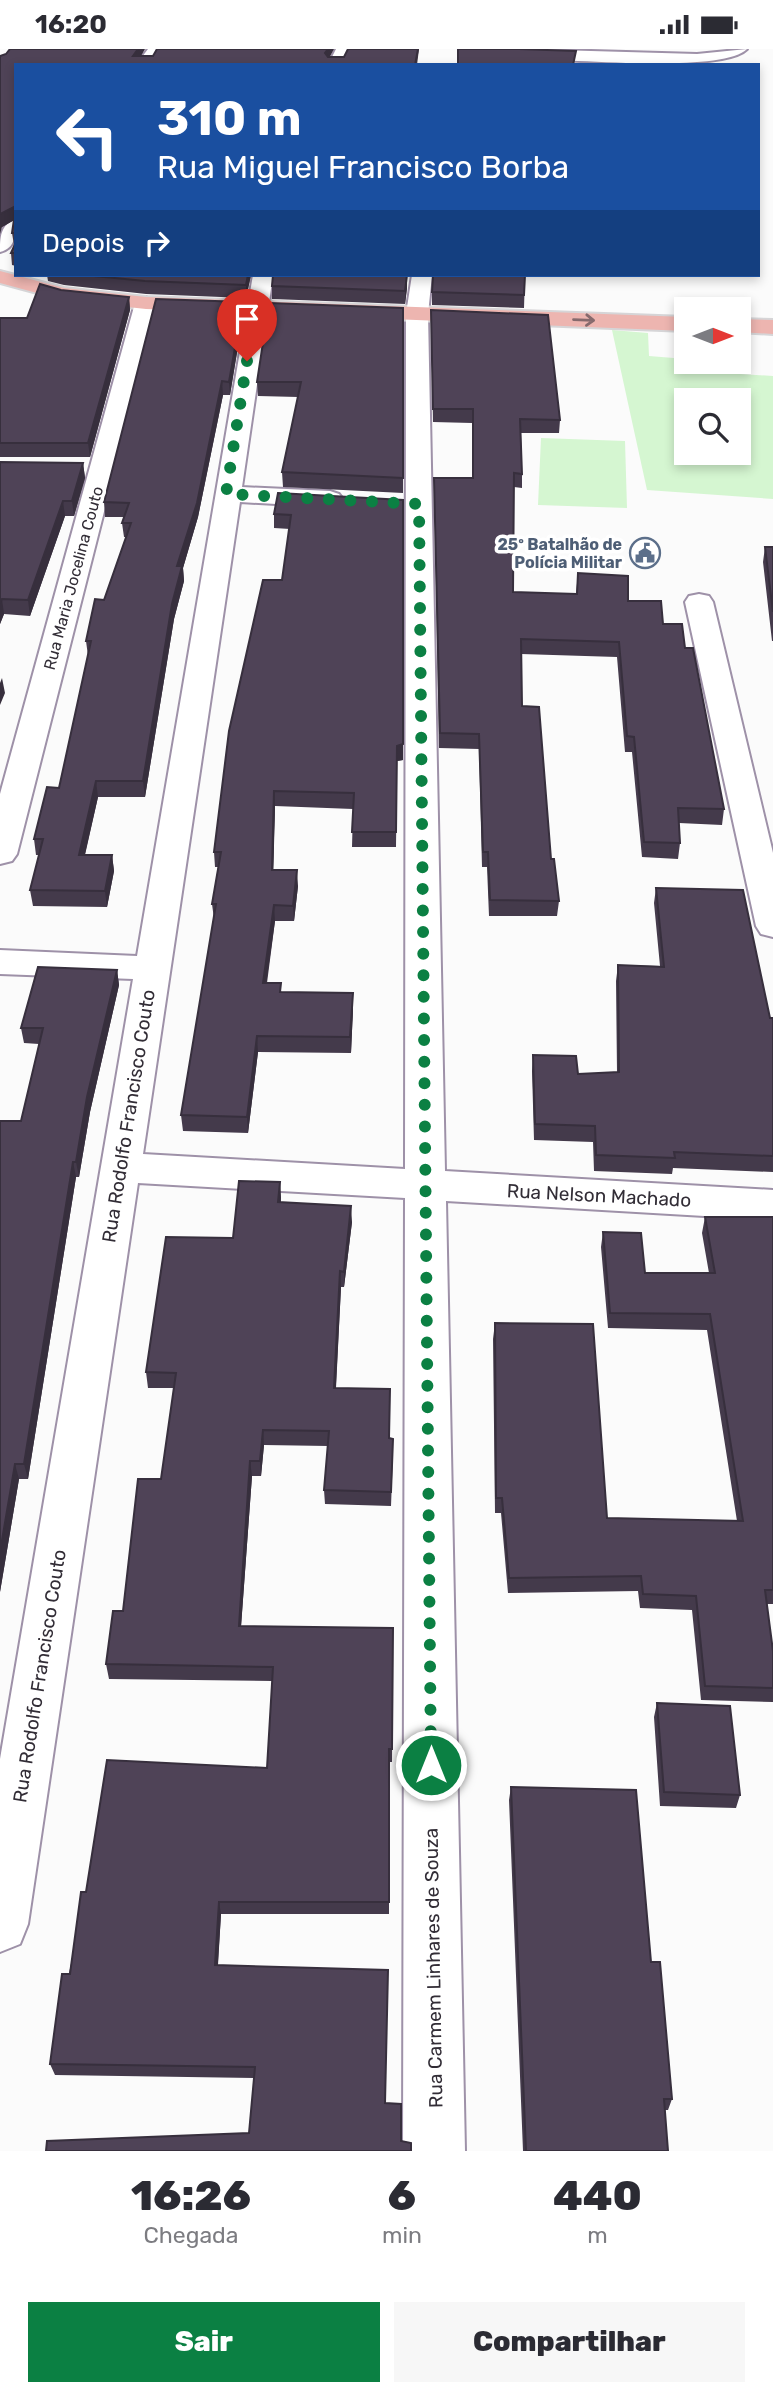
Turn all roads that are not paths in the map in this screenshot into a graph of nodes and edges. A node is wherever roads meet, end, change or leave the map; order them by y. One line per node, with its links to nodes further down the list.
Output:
1 (739, 49): 2 (street)
2 (503, 52)
3 (14, 228): 4 (street)
4 (0, 246)
5 (0, 277): 8 (main road)
6 (422, 277): 9 (street, Rua Carmem Linhares de Souza)
7 (260, 291): 8 (main road); 9 (main road); 13 (street, Rua Rodolfo Francisco Couto)
8 (146, 303): 16 (street, Rua Maria Jocelina Couto)
9 (417, 314): 10 (main road, one-way to 10); 21 (street, Rua Carmem Linhares de Souza)
10 (674, 324)
11 (751, 326): 12 (main road)
12 (773, 327)
13 (226, 494): 14 (street); 19 (street, Rua Rodolfo Francisco Couto)
14 (350, 501)
15 (699, 602): 17 (street)
16 (0, 854)
17 (773, 926)
18 (0, 962): 19 (street)
19 (151, 968): 20 (street, Rua Rodolfo Francisco Couto)
20 (120, 1167): 21 (street, Rua Nelson Machado); 23 (street, Rua Rodolfo Francisco Couto)
21 (425, 1185): 22 (street, Rua Nelson Machado); 24 (street, Rua Carmem Linhares de Souza)
22 (773, 1205)
23 (0, 1924)
24 (434, 2151)

